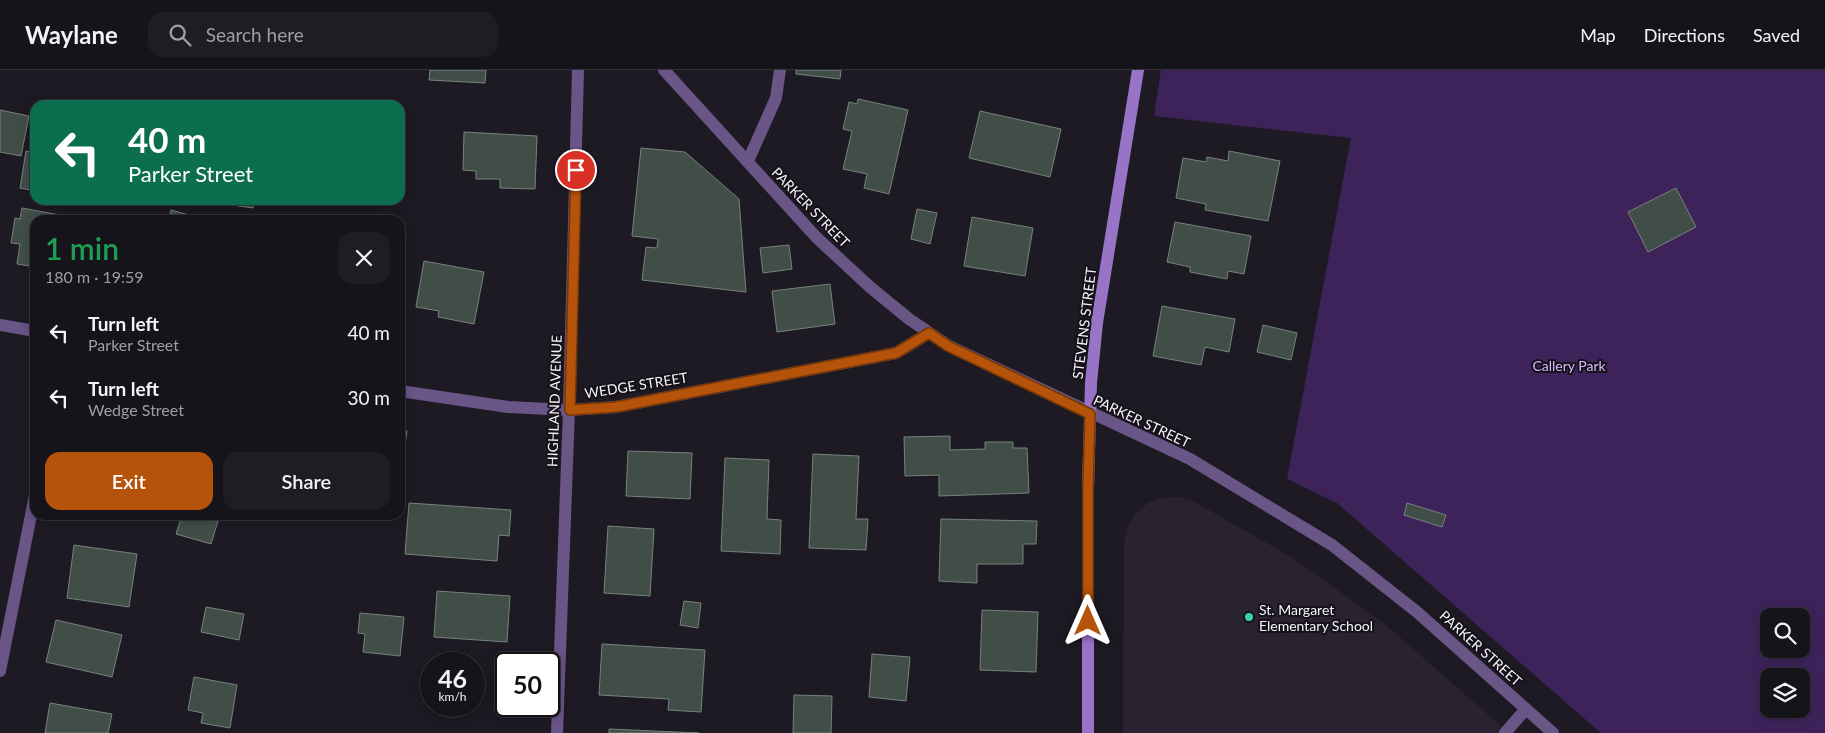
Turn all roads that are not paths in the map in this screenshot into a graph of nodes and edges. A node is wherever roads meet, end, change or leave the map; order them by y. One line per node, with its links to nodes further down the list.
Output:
1 (578, 70): 10 (street, HIGHLAND AVENUE)
2 (664, 70): 5 (street, PARKER STREET)
3 (780, 70): 5 (street)
4 (1138, 70): 11 (main road, STEVENS STREET)
5 (748, 161): 8 (street, PARKER STREET)
6 (0, 325): 7 (street)
7 (30, 330)
8 (929, 333): 10 (street, WEDGE STREET); 11 (street, PARKER STREET)
9 (405, 392): 10 (street, WEDGE STREET)
10 (570, 410): 15 (street, HIGHLAND AVENUE)
11 (1090, 414): 14 (street, PARKER STREET); 16 (main road, STEVENS STREET)
12 (30, 519): 13 (street)
13 (0, 671)
14 (1526, 709): 17 (street); 18 (street, PARKER STREET)
15 (557, 733)
16 (1088, 733)
17 (1505, 733)
18 (1553, 733)

